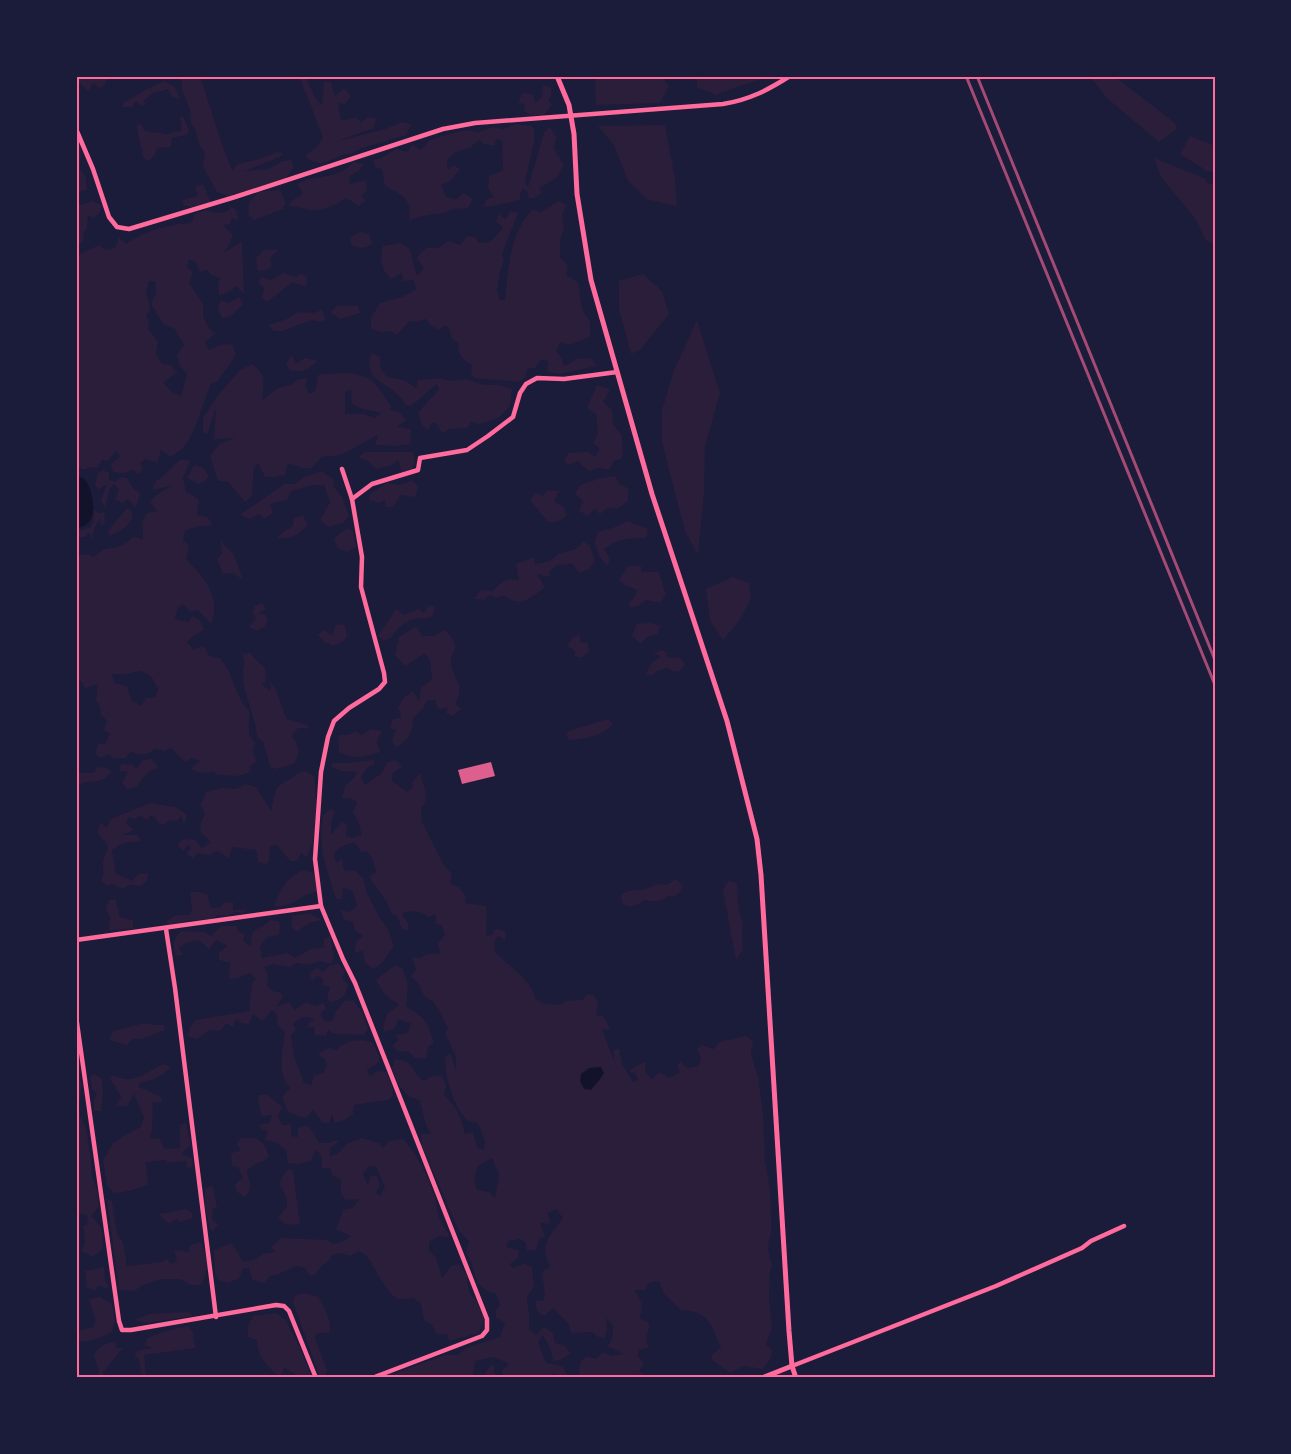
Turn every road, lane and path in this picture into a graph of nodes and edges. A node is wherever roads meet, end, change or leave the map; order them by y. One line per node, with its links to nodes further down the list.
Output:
1 (557, 76): 3 (street)
2 (790, 76): 3 (street)
3 (571, 116): 4 (street); 5 (street)
4 (76, 128)
5 (617, 372): 7 (street); 14 (street)
6 (342, 470): 7 (street)
7 (352, 499): 8 (street)
8 (321, 906): 9 (street); 16 (street)
9 (166, 929): 10 (street); 13 (street)
10 (76, 940)
11 (76, 1016): 13 (street)
12 (1124, 1226): 14 (street)
13 (216, 1317): 15 (street)
14 (792, 1366): 17 (street); 18 (street)
15 (316, 1378)
16 (372, 1378)
17 (762, 1378)
18 (796, 1378)

